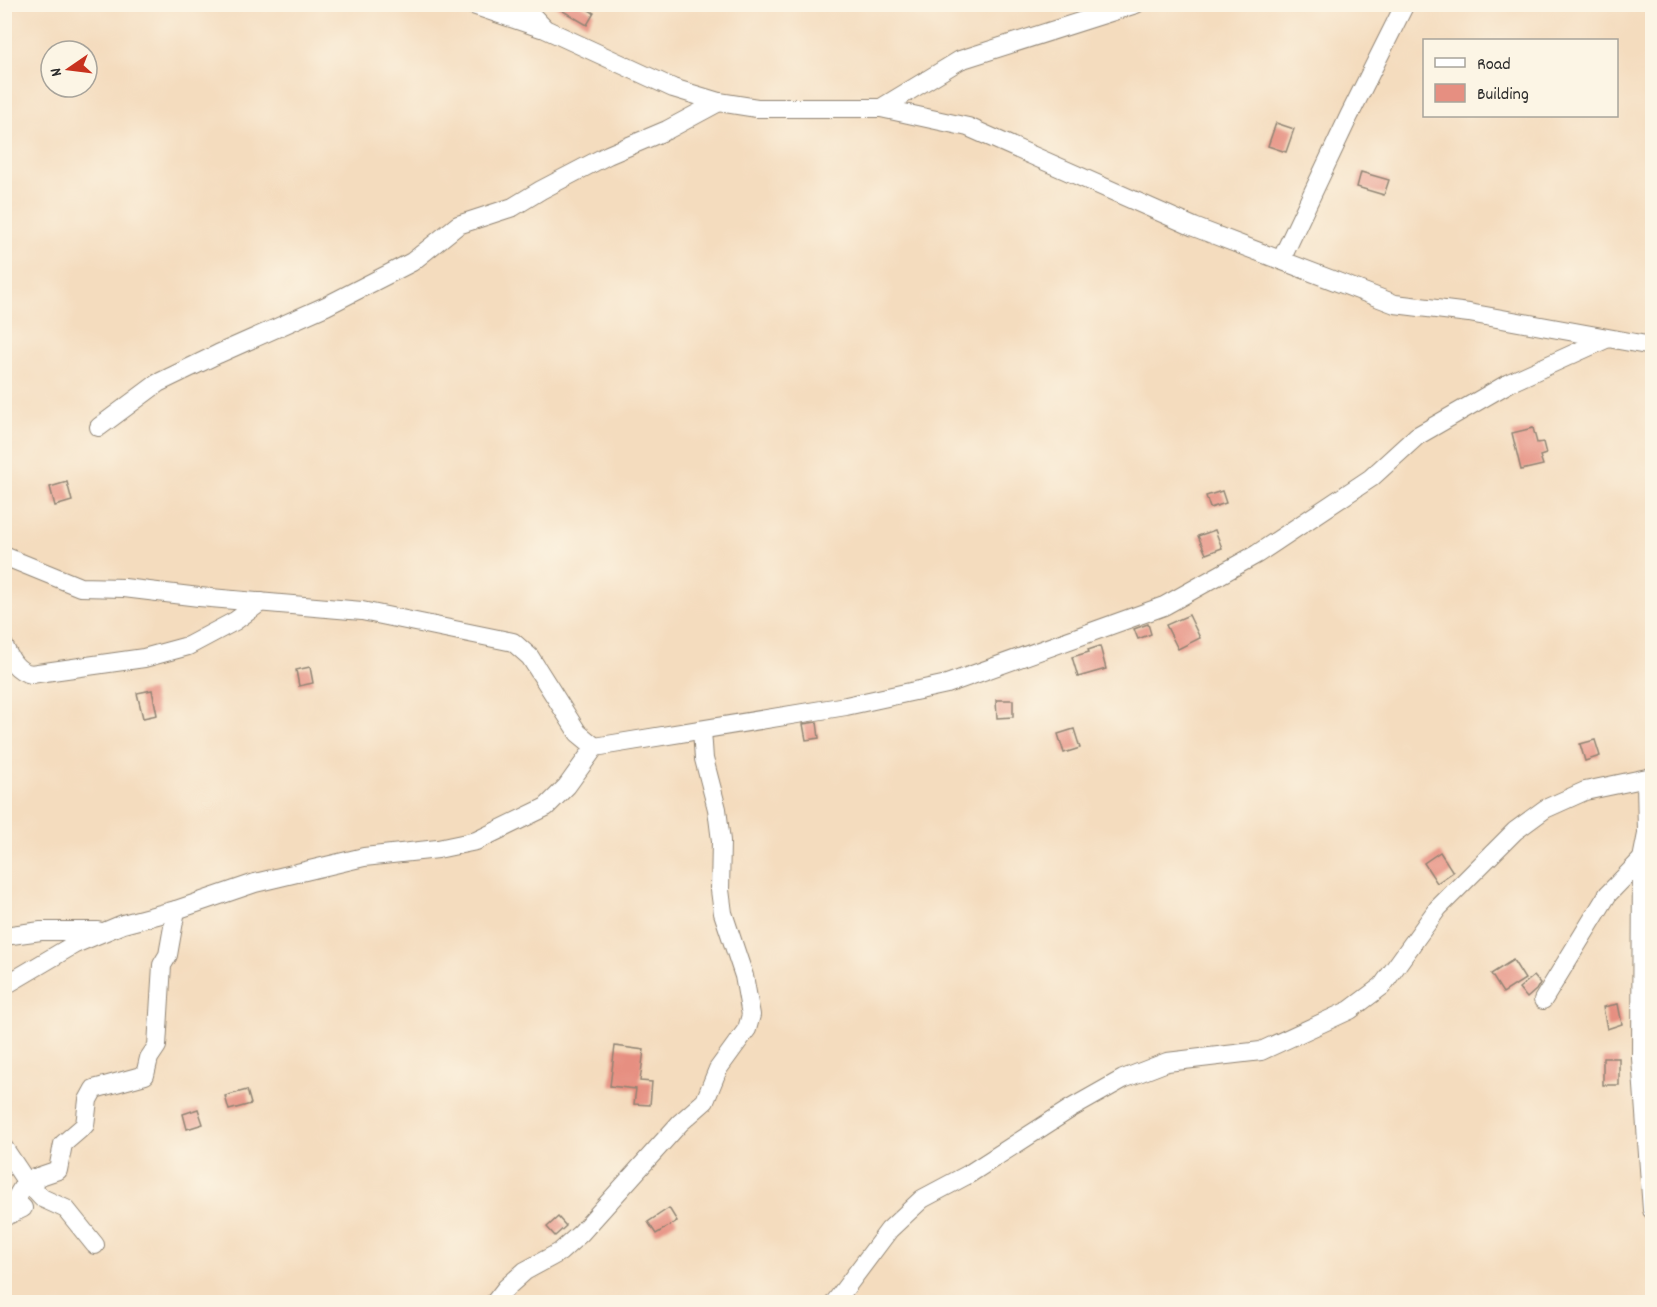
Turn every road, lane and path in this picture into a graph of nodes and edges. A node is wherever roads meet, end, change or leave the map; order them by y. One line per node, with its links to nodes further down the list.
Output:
1 (470, 4): 5 (street)
2 (520, 4): 5 (street)
3 (1136, 4): 7 (street)
4 (1405, 4): 8 (street)
5 (545, 29): 6 (street)
6 (719, 102): 7 (street); 11 (street)
7 (881, 108): 8 (street)
8 (1281, 260): 9 (street)
9 (1606, 339): 10 (street); 15 (street)
10 (1653, 346)
11 (99, 427)
12 (4, 556): 13 (street)
13 (261, 602): 14 (street); 16 (street)
14 (4, 646)
15 (702, 730): 16 (street); 29 (street)
16 (595, 747): 19 (street)
17 (1649, 778): 18 (street); 30 (street)
18 (1647, 859): 23 (street); 26 (street)
19 (176, 910): 20 (street); 25 (street)
20 (106, 931): 21 (street); 22 (street)
21 (4, 936)
22 (4, 986)
23 (1543, 1000)
24 (4, 1148): 25 (street)
25 (26, 1181): 27 (street); 28 (street)
26 (1653, 1210)
27 (4, 1217)
28 (95, 1245)
29 (495, 1302)
30 (835, 1302)

